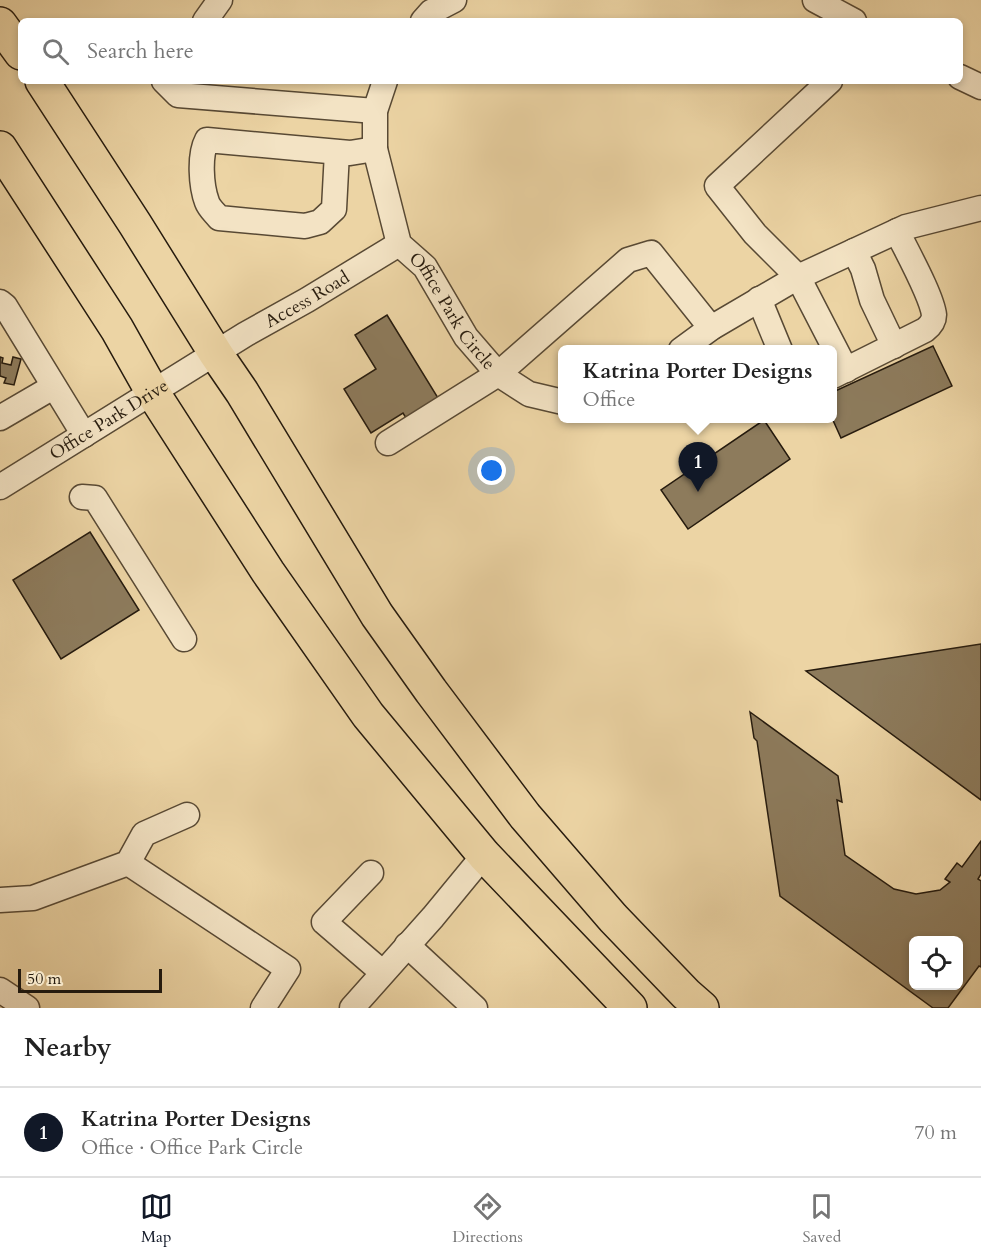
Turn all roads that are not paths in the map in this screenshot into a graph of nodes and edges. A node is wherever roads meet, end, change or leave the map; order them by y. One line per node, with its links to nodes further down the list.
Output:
1 (220, 0): 4 (street)
2 (454, 0): 5 (street)
3 (814, 0): 6 (street)
4 (207, 18)
5 (426, 18)
6 (848, 18)
7 (0, 24): 8 (highway)
8 (18, 48)
9 (963, 78): 14 (street)
10 (44, 84): 31 (highway)
11 (167, 84): 15 (street)
12 (384, 84): 15 (street, Office Park Circle)
13 (827, 84): 23 (street)
14 (981, 87)
15 (375, 111): 17 (street, Office Park Circle)
16 (0, 148): 35 (highway)
17 (375, 149): 18 (street); 21 (street, Office Park Circle)
18 (337, 152): 18 (street)
19 (981, 208): 20 (street)
20 (897, 231): 22 (street); 30 (street)
21 (399, 244): 31 (street, Access Road); 33 (street, Office Park Circle)
22 (854, 251): 23 (street); 30 (street)
23 (798, 277): 24 (street); 29 (street)
24 (759, 299): 26 (street); 28 (street)
25 (0, 302): 34 (street)
26 (711, 328): 27 (street); 33 (street, Office Park Circle)
27 (688, 345)
28 (778, 345)
29 (827, 345)
30 (894, 346): 32 (street)
31 (216, 354): 35 (street, Office Park Drive); 56 (highway)
32 (839, 373)
33 (498, 374): 36 (street, Office Park Circle); 39 (street)
34 (53, 387): 37 (street); 38 (street)
35 (153, 393): 38 (street, Office Park Drive); 44 (highway)
36 (558, 401)
37 (0, 418)
38 (84, 435): 40 (street, Office Park Drive)
39 (388, 443)
40 (0, 487)
41 (82, 497): 42 (street)
42 (184, 639)
43 (187, 815): 45 (street)
44 (484, 855): 48 (street); 55 (highway)
45 (128, 863): 47 (street); 52 (street)
46 (371, 873): 49 (street)
47 (0, 900)
48 (407, 945): 49 (street); 54 (street)
49 (382, 972): 53 (street)
50 (0, 990): 51 (street)
51 (27, 1008)
52 (263, 1008)
53 (352, 1008)
54 (475, 1008)
55 (630, 1008)
56 (702, 1008)

